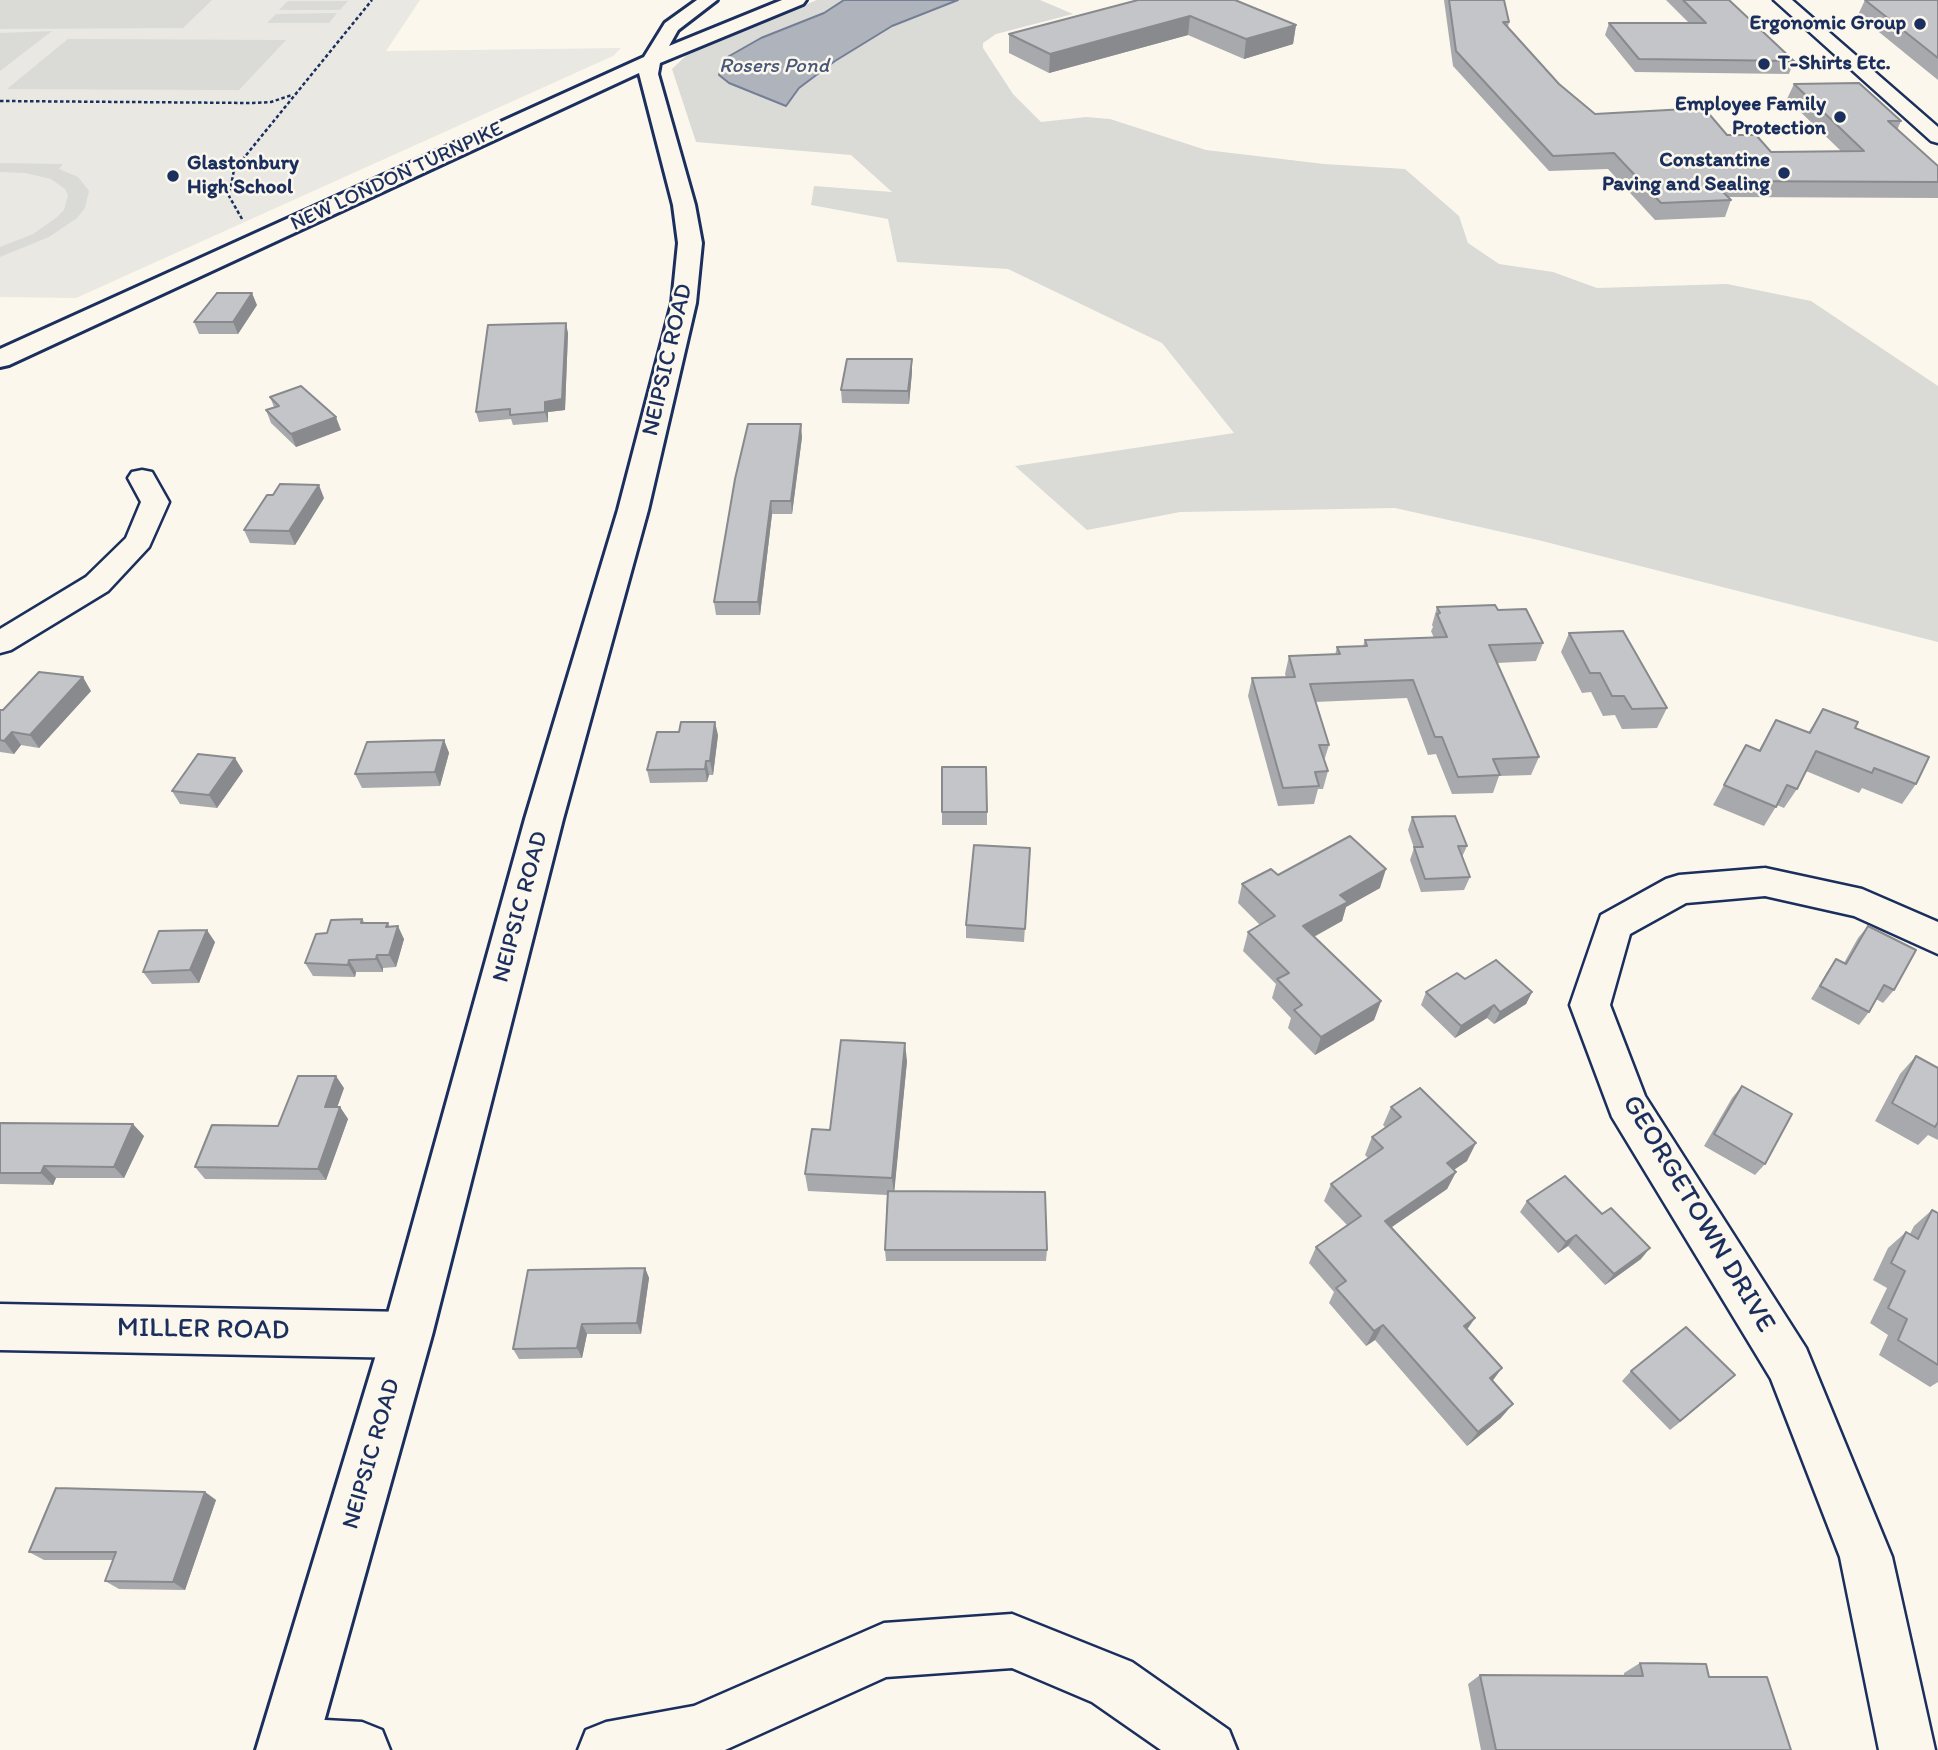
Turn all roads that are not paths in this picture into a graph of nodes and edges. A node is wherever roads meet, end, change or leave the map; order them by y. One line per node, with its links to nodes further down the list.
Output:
1 (708, 0): 4 (street)
2 (797, 0): 4 (street, NEW LONDON TURNPIKE)
3 (1782, 0): 5 (street)
4 (652, 60): 6 (street, NEW LONDON TURNPIKE); 11 (street, NEIPSIC ROAD)
5 (1938, 137)
6 (0, 359)
7 (142, 478): 8 (street)
8 (0, 643)
9 (1938, 939): 16 (street, GEORGETOWN DRIVE)
10 (0, 1327): 11 (street, MILLER ROAD)
11 (407, 1335): 12 (street, NEIPSIC ROAD)
12 (287, 1748): 13 (street)
13 (362, 1750)
14 (606, 1750): 15 (street)
15 (1209, 1750)
16 (1907, 1750)

